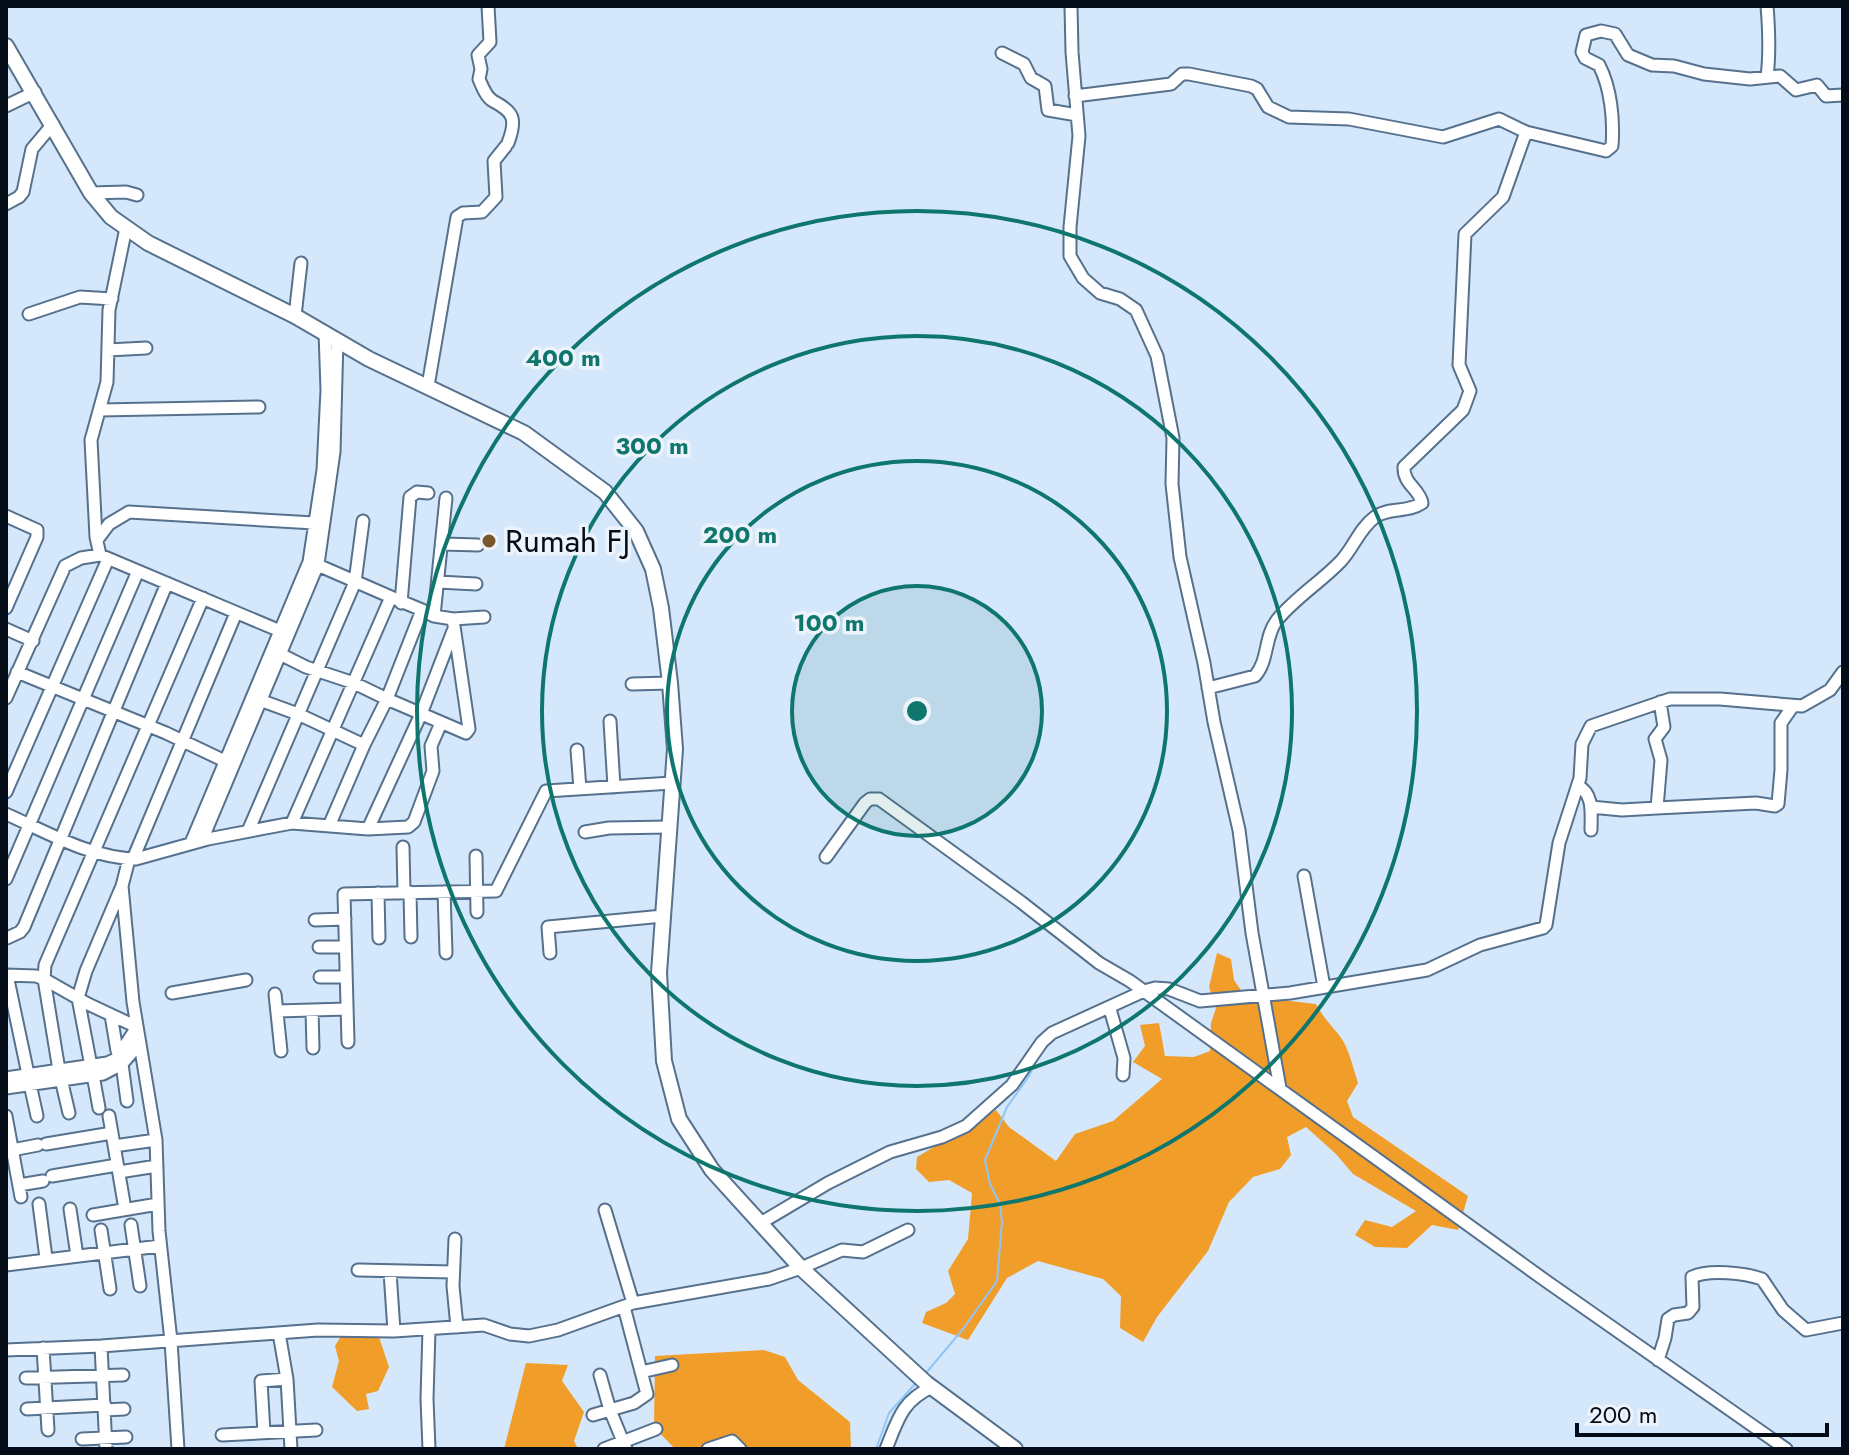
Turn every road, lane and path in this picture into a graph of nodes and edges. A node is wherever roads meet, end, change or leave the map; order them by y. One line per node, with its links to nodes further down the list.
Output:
1 (488, 6): 25 (street)
2 (1071, 6): 9 (street)
3 (1767, 6): 6 (street)
4 (6, 46): 7 (main road)
5 (1002, 53): 11 (street)
6 (1767, 77): 8 (street); 13 (street)
7 (35, 92): 10 (street); 12 (main road)
8 (1843, 95)
9 (1075, 96): 11 (street); 13 (street)
10 (6, 106)
11 (1077, 115): 62 (street)
12 (53, 124): 14 (main road); 16 (street)
13 (1526, 132): 62 (street)
14 (91, 193): 15 (street); 17 (main road)
15 (137, 195)
16 (6, 204)
17 (126, 228): 19 (street); 21 (main road)
18 (301, 263): 21 (street)
19 (112, 299): 20 (street); 24 (street)
20 (29, 314)
21 (295, 316): 22 (main road)
22 (331, 335): 25 (main road); 32 (street); 37 (street)
23 (146, 348): 24 (street)
24 (108, 350): 27 (street)
25 (428, 386): 59 (main road)
26 (259, 407): 27 (street)
27 (100, 410): 33 (street)
28 (428, 493): 44 (street)
29 (446, 498): 34 (street)
30 (6, 516): 45 (street)
31 (363, 521): 39 (street)
32 (314, 523): 33 (street); 37 (street)
33 (97, 540): 36 (street)
34 (443, 544): 35 (street); 40 (street)
35 (478, 545)
36 (104, 557): 38 (street); 53 (street); 61 (street)
37 (314, 563): 39 (street); 52 (street)
38 (138, 571): 41 (street); 65 (street)
39 (355, 582): 44 (street); 55 (street)
40 (438, 582): 42 (street); 48 (street)
41 (167, 583): 43 (street); 69 (street)
42 (476, 584)
43 (203, 598): 47 (street); 74 (street)
44 (396, 600): 46 (street); 58 (street)
45 (6, 608)
46 (422, 610): 48 (street); 66 (street)
47 (236, 613): 52 (street); 76 (street)
48 (434, 616): 50 (street)
49 (484, 617): 50 (street)
50 (453, 624): 71 (street); 73 (street)
51 (6, 629): 53 (street)
52 (285, 633): 54 (street); 64 (street)
53 (33, 641): 56 (street)
54 (280, 654): 55 (street); 64 (street)
55 (316, 671): 58 (street); 70 (street)
56 (17, 672): 61 (street); 63 (street)
57 (1843, 672): 68 (street)
58 (354, 683): 66 (street); 75 (street)
59 (670, 683): 60 (street); 80 (main road)
60 (632, 684)
61 (51, 685): 65 (street); 84 (street)
62 (1208, 688): 130 (street)
63 (6, 698)
64 (256, 698): 70 (street); 79 (street)
65 (84, 699): 69 (street); 89 (street)
66 (387, 699): 71 (street); 77 (street)
67 (1660, 702): 68 (street); 81 (street); 86 (street)
68 (1793, 706): 86 (street)
69 (115, 712): 74 (street); 96 (street)
70 (298, 714): 75 (street); 92 (street)
71 (421, 714): 73 (street); 93 (street)
72 (610, 721): 82 (street)
73 (441, 723): 93 (street)
74 (147, 725): 76 (street); 99 (street)
75 (333, 730): 77 (street); 88 (street)
76 (182, 741): 79 (street); 102 (street)
77 (364, 745): 90 (street)
78 (577, 750): 83 (street)
79 (229, 762): 97 (street)
80 (672, 783): 82 (street); 91 (main road)
81 (1578, 786): 85 (street); 126 (street)
82 (614, 787): 83 (street)
83 (580, 789): 106 (street)
84 (6, 792)
85 (1591, 807): 86 (street); 94 (street)
86 (1657, 808)
87 (6, 814): 89 (street)
88 (292, 823): 90 (street); 92 (street)
89 (29, 824): 96 (street); 104 (street)
90 (329, 826): 93 (street)
91 (669, 827): 95 (street); 111 (main road)
92 (249, 829): 97 (street)
93 (368, 829)
94 (1591, 830)
95 (585, 832)
96 (61, 838): 99 (street); 115 (street)
97 (196, 842): 102 (street)
98 (403, 847): 107 (street)
99 (94, 852): 102 (street); 124 (street)
100 (476, 856): 106 (street)
101 (826, 857): 127 (street)
102 (131, 859): 105 (street)
103 (1304, 876): 126 (street)
104 (6, 879)
105 (122, 886): 131 (street); 137 (street)
106 (477, 891): 108 (street); 110 (street)
107 (407, 892): 108 (street); 109 (street); 114 (street)
108 (444, 892): 119 (street)
109 (378, 893): 112 (street); 116 (street)
110 (477, 912)
111 (663, 916): 120 (street); 169 (main road)
112 (345, 919): 113 (street); 118 (street)
113 (315, 920)
114 (411, 937)
115 (7, 938)
116 (379, 938)
117 (319, 947): 118 (street)
118 (345, 947): 123 (street)
119 (446, 953)
120 (550, 953)
121 (6, 975): 124 (street); 148 (street)
122 (320, 977): 123 (street)
123 (346, 977): 132 (street)
124 (44, 979): 131 (street); 145 (street)
125 (246, 980): 128 (street)
126 (1324, 987): 130 (street)
127 (1144, 991): 130 (street); 133 (street); 150 (street)
128 (172, 993)
129 (275, 994): 135 (street)
130 (1263, 995): 150 (street)
131 (78, 998): 136 (street); 144 (street)
132 (347, 1009): 134 (street); 138 (street)
133 (1110, 1009): 146 (street); 169 (street)
134 (312, 1010): 135 (street); 140 (street)
135 (277, 1011): 142 (street)
136 (111, 1015): 137 (street); 141 (street)
137 (137, 1027): 139 (street); 144 (street)
138 (348, 1042)
139 (140, 1043): 143 (street); 158 (street)
140 (313, 1048)
141 (117, 1051)
142 (281, 1051)
143 (122, 1064): 144 (street); 151 (street)
144 (92, 1070): 145 (street); 152 (street)
145 (60, 1075): 148 (street); 153 (street)
146 (1123, 1075)
147 (6, 1078): 148 (street)
148 (29, 1079): 149 (street); 155 (street)
149 (6, 1088)
150 (1280, 1088): 196 (street)
151 (127, 1101)
152 (99, 1108)
153 (69, 1113)
154 (6, 1116): 160 (street)
155 (37, 1116)
156 (109, 1116): 157 (street)
157 (112, 1133): 159 (street); 160 (street)
158 (156, 1140): 159 (street); 161 (street)
159 (114, 1146): 162 (street)
160 (12, 1150): 162 (street)
161 (157, 1166): 162 (street); 164 (street)
162 (118, 1169): 166 (street)
163 (39, 1204): 178 (street)
164 (158, 1204): 166 (street); 174 (street)
165 (70, 1209): 177 (street)
166 (125, 1209): 168 (street)
167 (605, 1210): 186 (street)
168 (93, 1215)
169 (759, 1224): 180 (main road)
170 (131, 1225): 175 (street)
171 (101, 1230): 176 (street)
172 (908, 1230): 180 (street)
173 (455, 1239): 183 (street)
174 (160, 1246): 175 (street); 192 (street)
175 (135, 1249): 176 (street); 184 (street)
176 (104, 1253): 177 (street); 185 (street)
177 (77, 1256): 178 (street)
178 (46, 1258): 179 (street)
179 (6, 1265)
180 (801, 1268): 186 (street); 205 (main road)
181 (358, 1270): 182 (street)
182 (390, 1272): 183 (street); 190 (street)
183 (453, 1272): 188 (street)
184 (140, 1286)
185 (110, 1289)
186 (629, 1305): 188 (street); 198 (street)
187 (1843, 1323): 196 (street)
188 (457, 1327): 189 (street)
189 (429, 1329): 190 (street); 225 (street)
190 (394, 1331): 191 (street)
191 (279, 1333): 192 (street); 204 (street)
192 (171, 1341): 193 (street); 223 (street)
193 (101, 1346): 194 (street); 201 (street)
194 (43, 1348): 195 (street); 202 (street)
195 (6, 1350)
196 (1658, 1360): 232 (street)
197 (672, 1365): 198 (street)
198 (641, 1372): 210 (street)
199 (123, 1375): 201 (street)
200 (600, 1375): 210 (street)
201 (103, 1376): 202 (street); 207 (street)
202 (44, 1377): 203 (street); 206 (street)
203 (26, 1378)
204 (287, 1379): 215 (street); 216 (street)
205 (929, 1385): 230 (street); 231 (main road)
206 (46, 1407): 207 (street); 208 (street); 213 (street)
207 (105, 1407): 209 (street); 221 (street)
208 (27, 1409)
209 (124, 1409)
210 (610, 1410): 211 (street); 222 (street)
211 (593, 1415)
212 (656, 1429): 218 (street)
213 (48, 1430)
214 (316, 1430): 215 (street)
215 (290, 1431): 216 (street); 224 (street)
216 (264, 1433): 217 (street)
217 (222, 1435)
218 (640, 1435): 222 (street); 227 (street)
219 (126, 1437): 221 (street)
220 (82, 1439): 221 (street)
221 (106, 1443)
222 (624, 1445): 226 (street)
223 (178, 1449)
224 (291, 1449)
225 (429, 1449)
226 (604, 1449)
227 (646, 1449)
228 (708, 1449): 229 (street)
229 (740, 1449)
230 (886, 1449)
231 (1015, 1449)
232 (1786, 1449)

